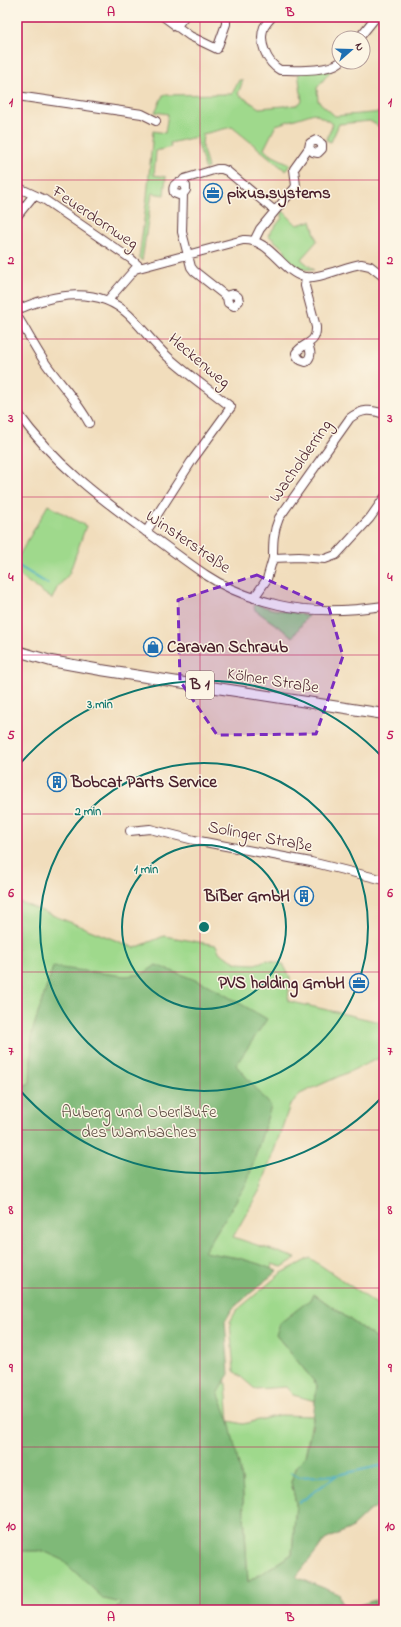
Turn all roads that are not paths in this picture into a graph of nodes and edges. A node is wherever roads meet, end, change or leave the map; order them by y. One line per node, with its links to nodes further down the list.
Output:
1 (164, 17): 6 (street)
2 (184, 17): 6 (street)
3 (226, 17): 6 (street)
4 (272, 17): 8 (street)
5 (376, 17): 7 (street)
6 (176, 27)
7 (365, 30)
8 (331, 66)
9 (17, 96): 10 (street)
10 (156, 121)
11 (310, 148): 14 (street)
12 (17, 187): 13 (street, Feuerdornweg)
13 (34, 195): 15 (street, Feuerdornweg); 18 (street, Feuerdornweg)
14 (275, 211): 16 (street); 17 (street)
15 (17, 216)
16 (254, 241): 17 (street); 19 (street)
17 (187, 254): 18 (street); 21 (street)
18 (140, 267): 22 (street, Feuerdornweg)
19 (306, 277): 20 (street); 25 (street)
20 (384, 278)
21 (228, 298)
22 (108, 300): 23 (street, Heckenweg); 30 (street, Heckenweg)
23 (17, 310)
24 (17, 316): 28 (street)
25 (308, 345)
26 (17, 412): 30 (street, Winsterstraße)
27 (384, 414): 31 (street, Wacholderring)
28 (89, 423)
29 (384, 498): 31 (street)
30 (146, 532): 32 (street, Winsterstraße)
31 (273, 558): 32 (street, Wacholderring)
32 (254, 598): 33 (street, Winsterstraße)
33 (384, 606)
34 (17, 651): 35 (main road, Kölner Straße / B 1)
35 (384, 714)
36 (130, 830): 37 (street, Solinger Straße)
37 (384, 880)

